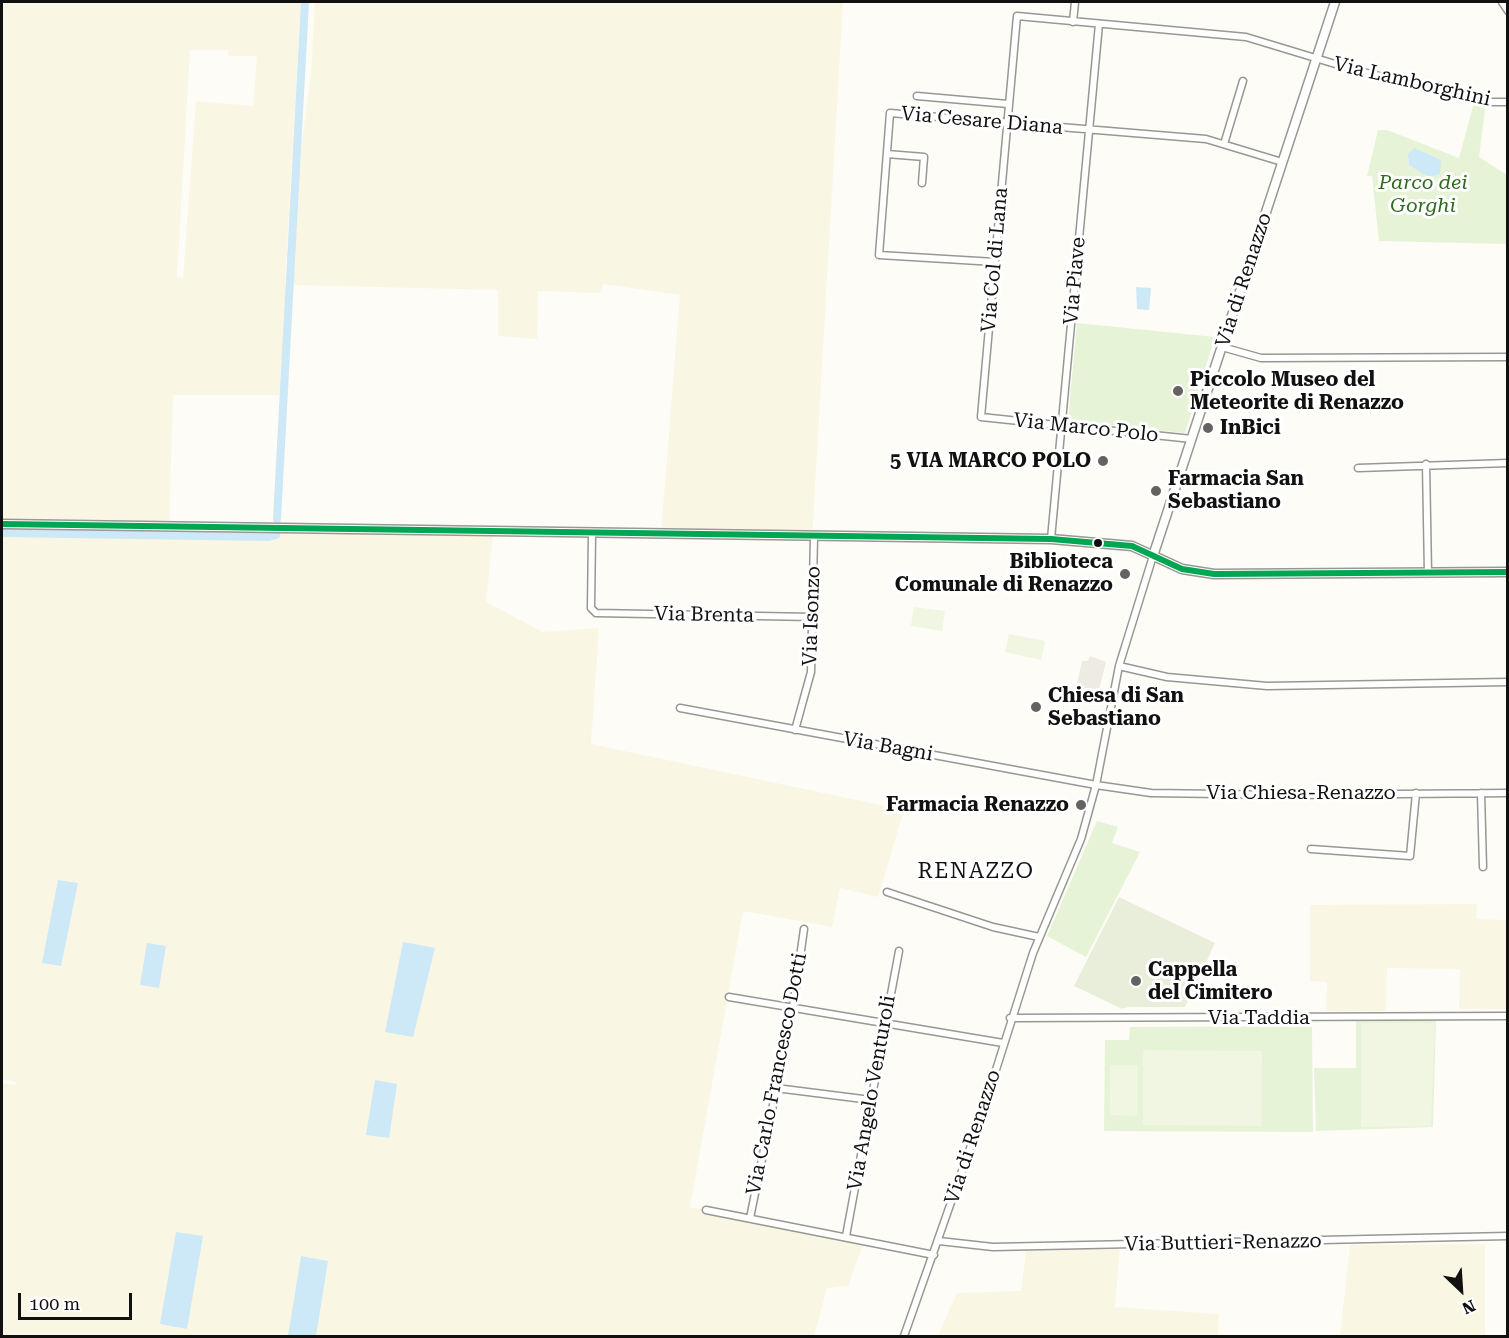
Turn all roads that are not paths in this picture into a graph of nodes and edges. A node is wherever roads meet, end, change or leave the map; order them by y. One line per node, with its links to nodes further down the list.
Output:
1 (1075, 2): 6 (street)
2 (1335, 2): 8 (street, Via di Renazzo)
3 (1503, 2): 4 (street)
4 (1508, 11)
5 (1017, 16): 6 (street, Via Lamborghini); 12 (street, Via Col di Lana)
6 (1073, 22): 7 (street, Via Lamborghini)
7 (1099, 24): 8 (street, Via Lamborghini); 14 (street, Via Piave)
8 (1316, 60): 11 (street, Via Lamborghini); 17 (street, Via di Renazzo)
9 (1243, 81): 15 (street)
10 (917, 96): 12 (street)
11 (1508, 102)
12 (1008, 104): 13 (street, Via Col di Lana)
13 (1006, 124): 14 (street, Via Cesare Diana); 16 (street, Via Cesare Diana); 19 (street, Via Col di Lana)
14 (1089, 129): 15 (street, Via Cesare Diana); 23 (street, Via Piave)
15 (1224, 144): 17 (street, Via Cesare Diana)
16 (887, 154): 18 (street); 19 (street, Via Cesare Diana)
17 (1282, 162): 20 (street, Via di Renazzo)
18 (922, 183)
19 (995, 262): 22 (street, Via Col di Lana)
20 (1222, 347): 21 (street); 24 (street, Via di Renazzo)
21 (1508, 357)
22 (981, 417): 23 (street, Via Marco Polo)
23 (1061, 426): 24 (street, Via Marco Polo); 31 (street, Via Piave)
24 (1192, 439): 32 (street, Via di Renazzo)
25 (1508, 463): 26 (street)
26 (1426, 464): 27 (street); 34 (street)
27 (1358, 468)
28 (2, 524): 29 (street)
29 (592, 534): 30 (street); 35 (street, Via Brenta)
30 (814, 537): 31 (street); 35 (street, Via Isonzo)
31 (1051, 538): 32 (street)
32 (1153, 556): 34 (street); 36 (street, Via di Renazzo)
33 (1508, 572): 34 (street)
34 (1428, 573)
35 (813, 616): 39 (street, Via Isonzo)
36 (1119, 666): 37 (street); 40 (street, Via di Renazzo)
37 (1508, 682)
38 (680, 708): 39 (street, Via Bagni)
39 (795, 730): 40 (street, Via Bagni)
40 (1096, 785): 41 (street, Via Chiesa-Renazzo); 48 (street, Via di Renazzo)
41 (1416, 793): 42 (street, Via Chiesa-Renazzo); 44 (street)
42 (1481, 793): 43 (street, Via Chiesa-Renazzo); 45 (street)
43 (1508, 793)
44 (1311, 849)
45 (1483, 867)
46 (887, 892): 48 (street)
47 (804, 929): 51 (street, Via Carlo Francesco Dotti)
48 (1039, 937): 53 (street, Via di Renazzo)
49 (899, 951): 54 (street, Via Angelo Venturoli)
50 (729, 997): 51 (street)
51 (793, 1007): 54 (street); 56 (street, Via Carlo Francesco Dotti)
52 (1508, 1016): 53 (street, Via Taddia)
53 (1010, 1018): 55 (street, Via di Renazzo)
54 (885, 1022): 55 (street); 57 (street, Via Angelo Venturoli)
55 (1003, 1043): 62 (street, Via di Renazzo)
56 (776, 1088): 57 (street); 59 (street, Via Carlo Francesco Dotti)
57 (871, 1100): 60 (street, Via Angelo Venturoli)
58 (706, 1210): 59 (street)
59 (750, 1218): 60 (street)
60 (846, 1236): 63 (street)
61 (1508, 1236): 62 (street, Via Buttieri-Renazzo)
62 (939, 1241): 63 (street, Via di Renazzo)
63 (934, 1255): 64 (street, Via di Renazzo)
64 (904, 1336)

